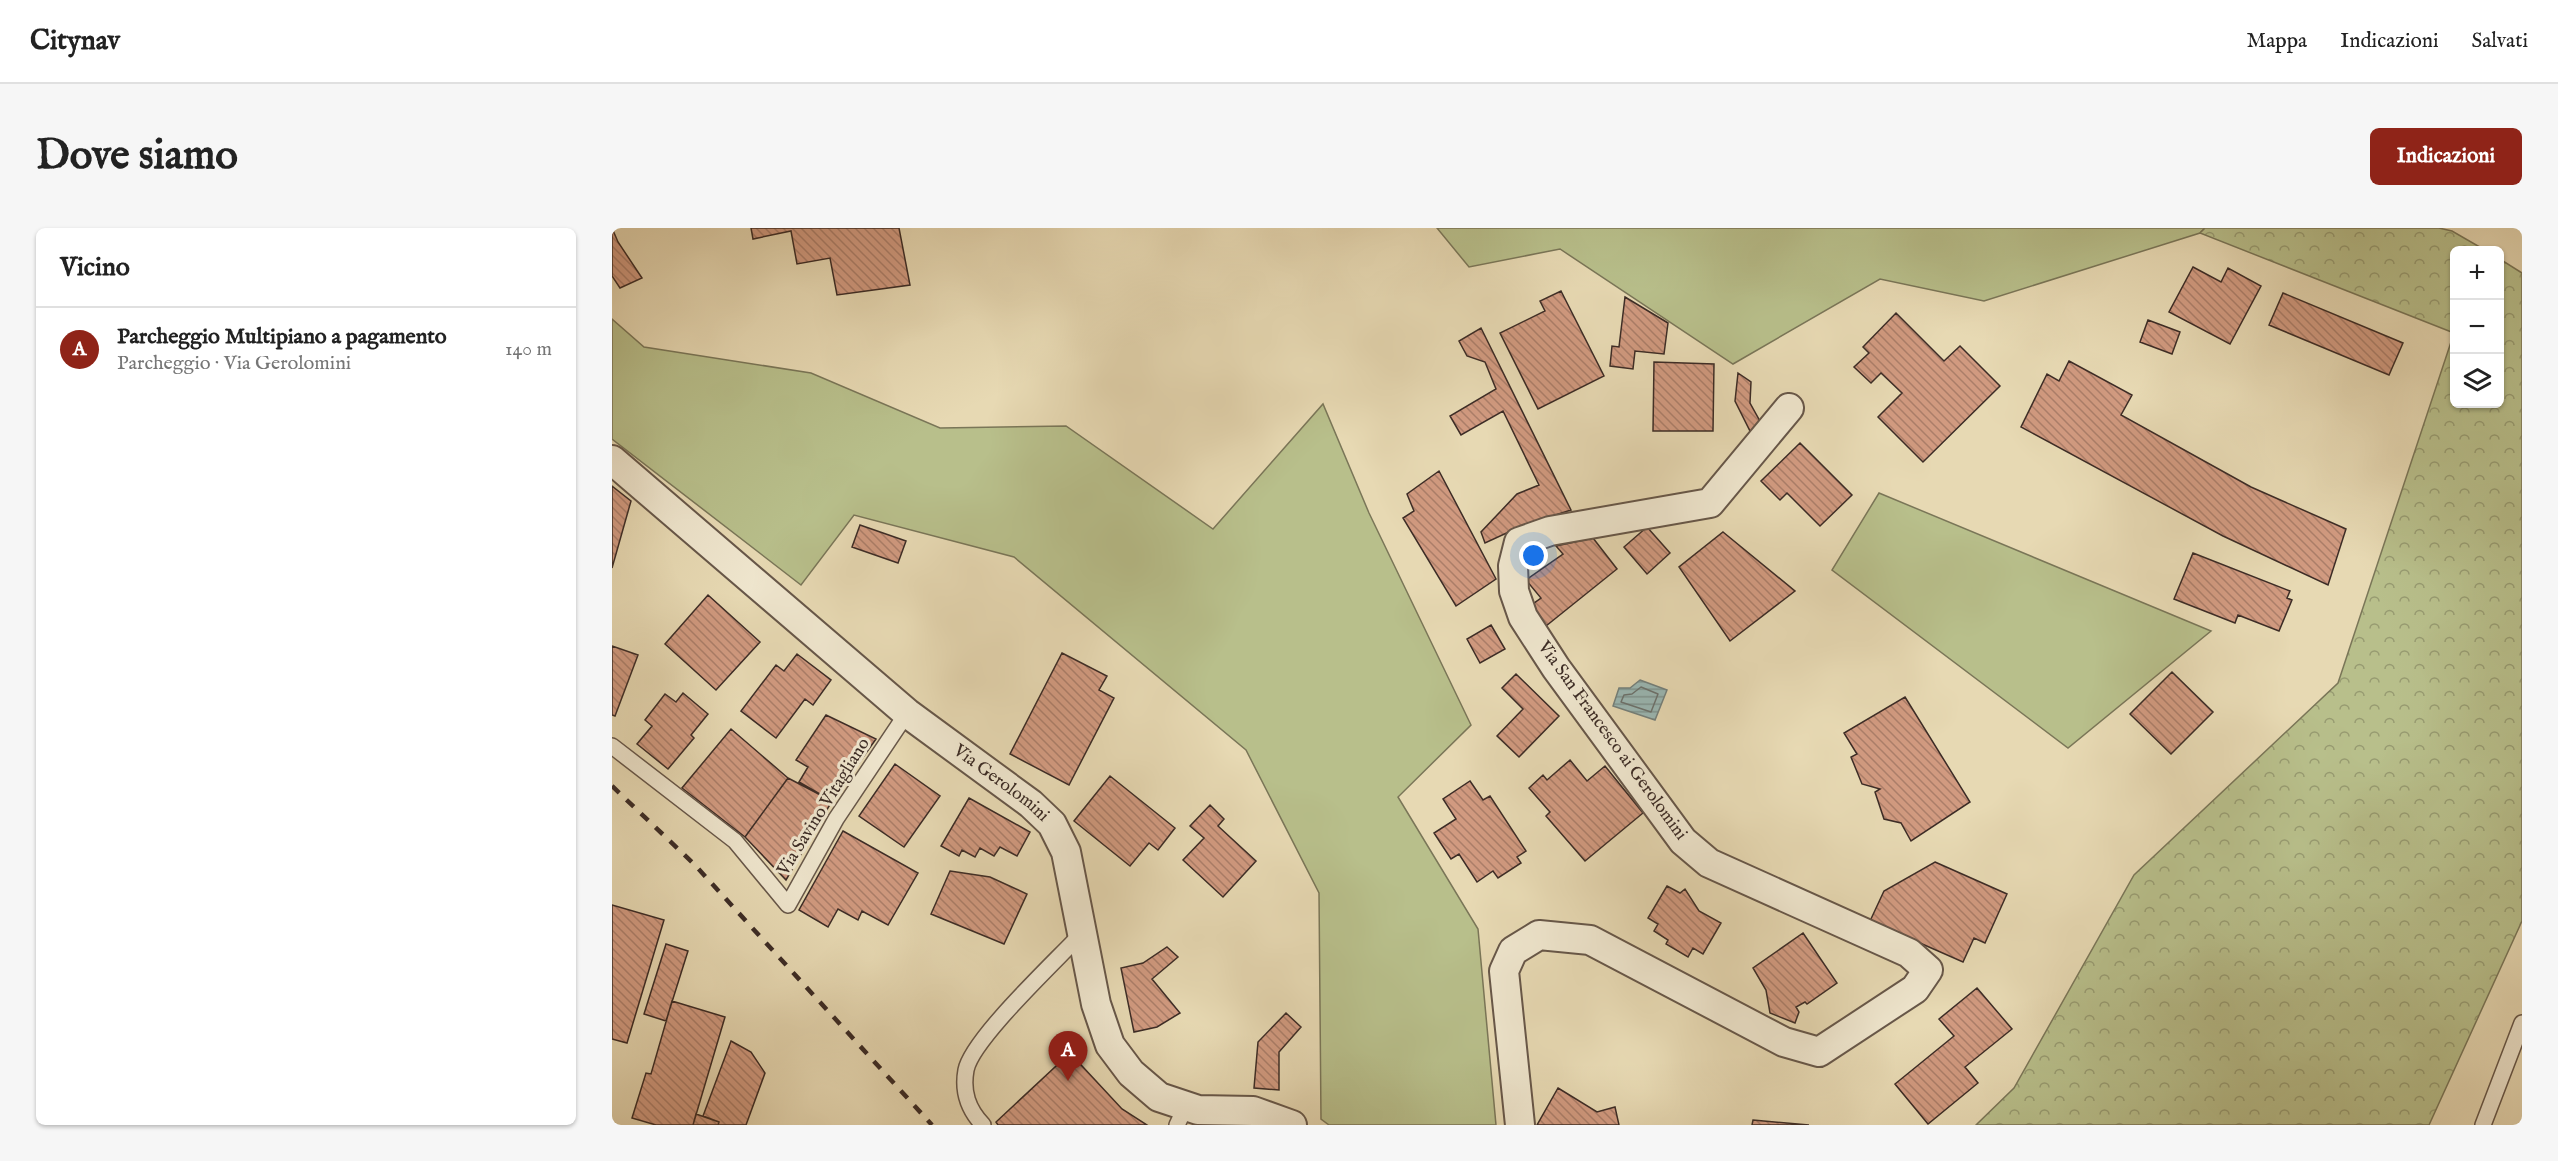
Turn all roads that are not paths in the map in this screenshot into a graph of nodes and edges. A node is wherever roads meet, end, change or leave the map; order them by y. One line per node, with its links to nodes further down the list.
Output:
1 (1789, 408): 10 (street, Via San Francesco ai Gerolomini)
2 (612, 460): 3 (street, Via Gerolomini)
3 (907, 713): 4 (lane, Via Savino Vitagliano); 5 (street, Via Gerolomini)
4 (612, 746)
5 (1082, 933): 7 (street, Via Gerolomini); 8 (lane)
6 (2522, 1023): 11 (lane)
7 (1182, 1116): 9 (street, Via Gerolomini)
8 (983, 1125)
9 (1292, 1125)
10 (1520, 1125)
11 (2483, 1125)

